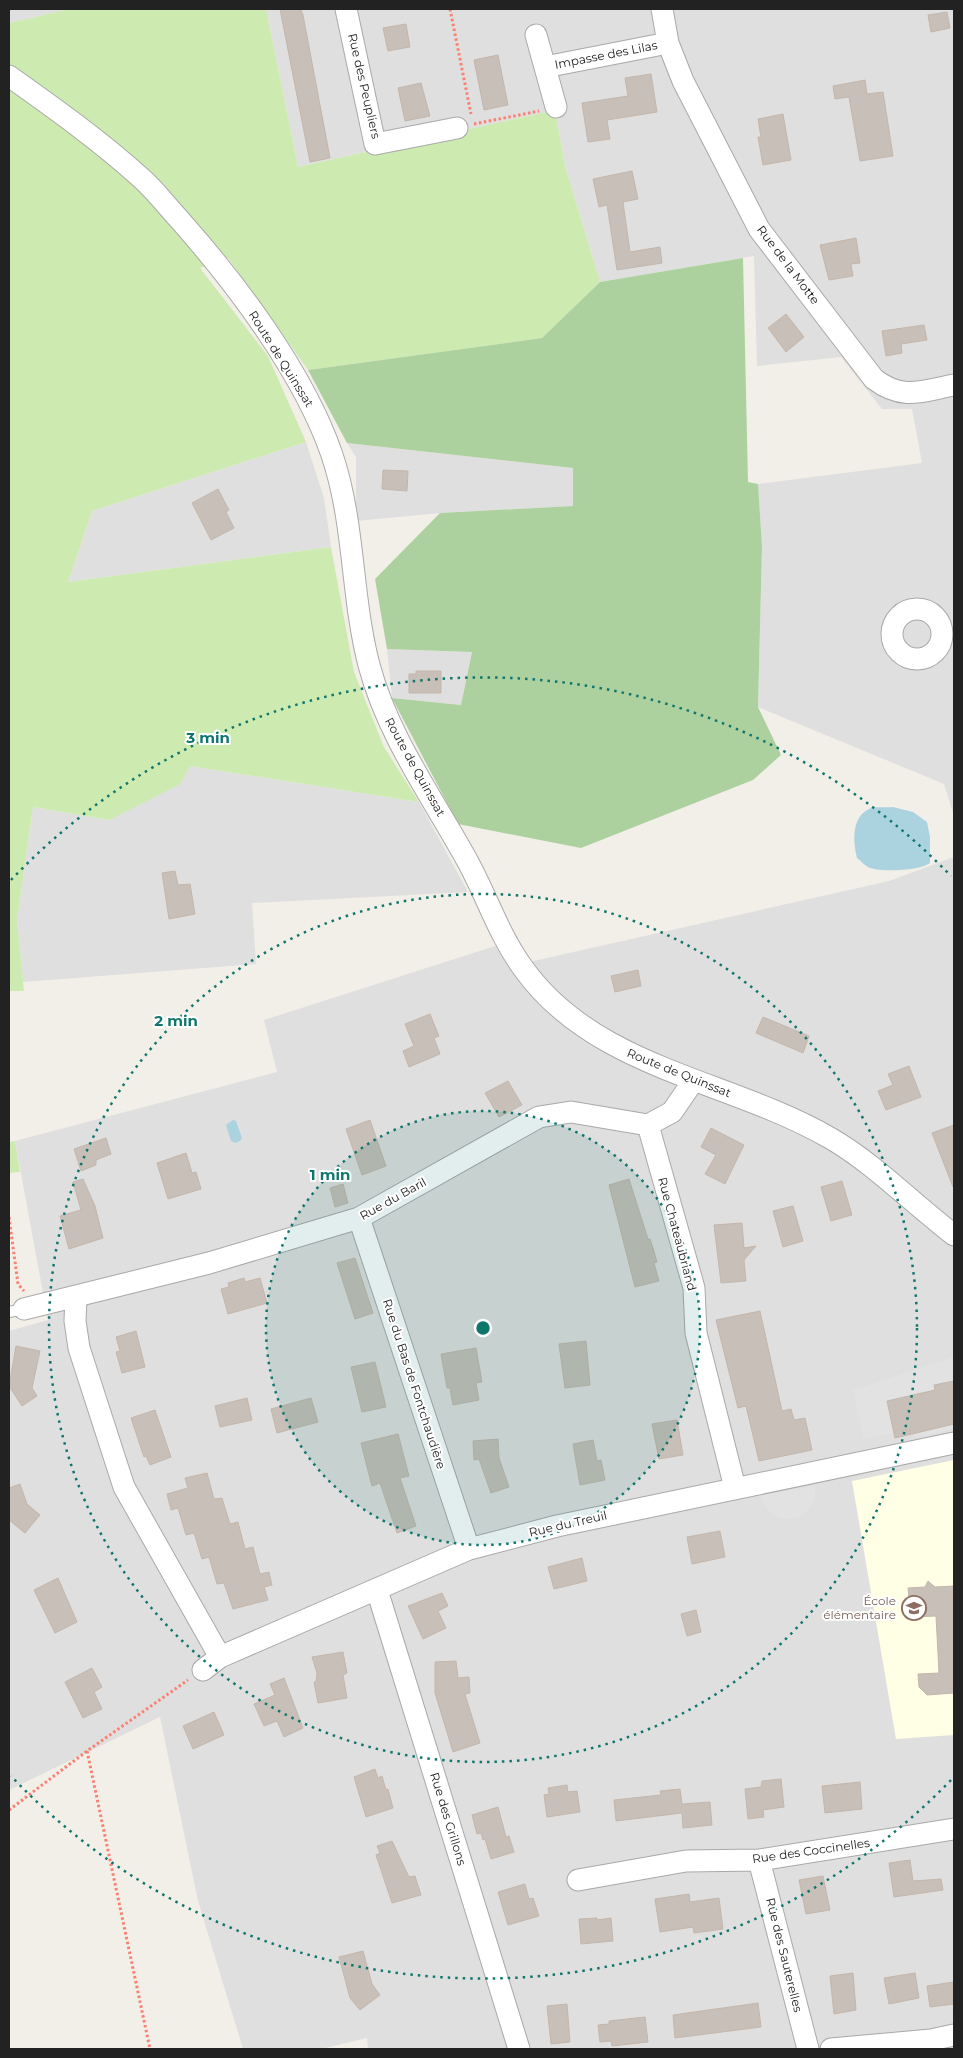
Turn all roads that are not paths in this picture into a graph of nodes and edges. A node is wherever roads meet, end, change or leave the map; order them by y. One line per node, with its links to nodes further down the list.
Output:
1 (346, 9): 8 (street, Rue des Peupliers)
2 (662, 9): 4 (street, Rue de la Motte)
3 (536, 34): 5 (street, Impasse des Lilas)
4 (668, 43): 5 (street, Impasse des Lilas); 9 (street, Rue de la Motte)
5 (545, 67): 7 (street, Impasse des Lilas)
6 (9, 76): 10 (street, Route de Quinssat)
7 (556, 107)
8 (465, 126)
9 (954, 385)
10 (694, 1080): 11 (street); 13 (street, Route de Quinssat)
11 (648, 1126): 12 (street, Rue du Baril); 17 (street, Rue Chateaubriand)
12 (360, 1218): 14 (street, Rue du Baril); 18 (street, Rue du Bas de Fontchaudière)
13 (954, 1234)
14 (76, 1297): 15 (street, Rue du Baril); 19 (street, Rue du Treuil)
15 (23, 1309)
16 (954, 1443): 17 (street, Rue du Treuil)
17 (735, 1488): 18 (street, Rue du Treuil)
18 (469, 1549): 19 (street, Rue du Treuil)
19 (377, 1590): 24 (street, Rue des Grillons)
20 (954, 1829): 21 (street, Rue des Coccinelles)
21 (759, 1860): 22 (street, Rue des Coccinelles); 25 (street, Rue des Sauterelles)
22 (578, 1880)
23 (954, 2035): 26 (street)
24 (519, 2049)
25 (808, 2049)
26 (831, 2049)

